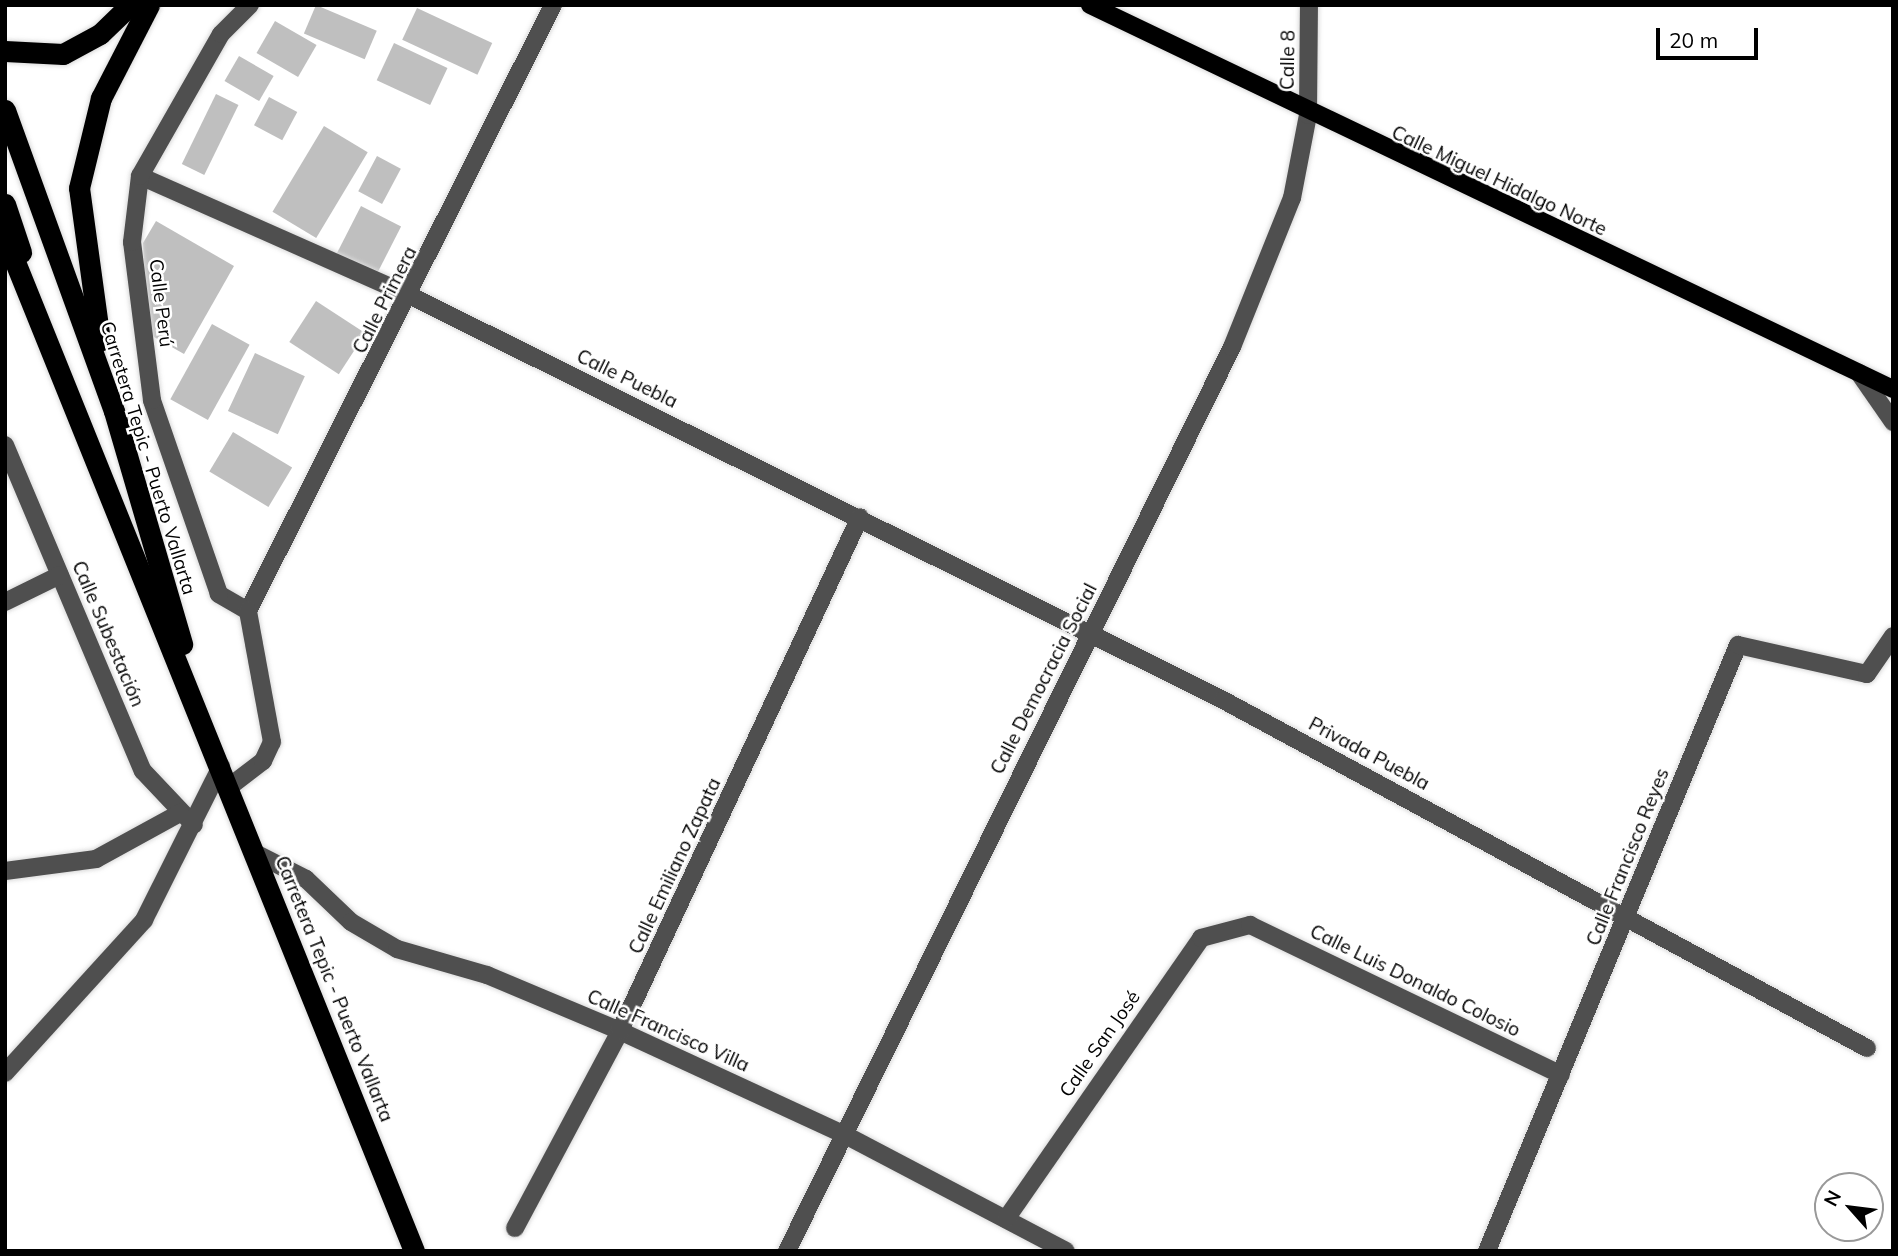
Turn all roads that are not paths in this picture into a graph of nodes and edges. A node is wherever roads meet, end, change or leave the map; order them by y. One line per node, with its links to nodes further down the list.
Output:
1 (130, 5): 7 (highway)
2 (149, 5): 16 (highway)
3 (250, 5): 10 (street, Calle Perú)
4 (554, 5): 13 (street, Calle Primera)
5 (1090, 5): 9 (main road, Calle Miguel Hidalgo Norte)
6 (1309, 5): 9 (street, Calle 8)
7 (5, 51)
8 (5, 110): 16 (highway, Carretera Tepic - Puerto Vallarta)
9 (1308, 114): 14 (main road, Calle Miguel Hidalgo Norte); 24 (street, Calle Democracia Social)
10 (140, 176): 13 (street, Calle Puebla); 23 (street, Calle Perú)
11 (5, 204): 18 (highway)
12 (5, 237): 18 (highway, Carretera Tepic - Puerto Vallarta)
13 (411, 296): 20 (street, Calle Puebla); 23 (street, Calle Primera)
14 (1859, 373): 15 (main road, Calle Miguel Hidalgo Norte); 17 (street)
15 (1893, 389)
16 (114, 411): 26 (highway, Carretera Tepic - Puerto Vallarta)
17 (1893, 422)
18 (78, 425): 26 (highway, Carretera Tepic - Puerto Vallarta)
19 (5, 445): 21 (street, Calle Subestación)
20 (860, 517): 24 (street, Calle Puebla); 34 (street, Calle Emiliano Zapata)
21 (60, 575): 22 (street); 29 (street, Calle Subestación)
22 (5, 602)
23 (248, 611): 28 (street)
24 (1088, 635): 32 (street, Privada Puebla); 38 (street, Calle Democracia Social)
25 (1893, 636): 32 (street, Calle Francisco Reyes)
26 (211, 743): 27 (highway, Carretera Tepic - Puerto Vallarta)
27 (221, 766): 28 (highway, Carretera Tepic - Puerto Vallarta); 29 (street)
28 (229, 787): 30 (highway, Carretera Tepic - Puerto Vallarta)
29 (187, 819): 31 (street); 36 (street)
30 (255, 853): 34 (street, Calle Francisco Villa); 41 (highway, Carretera Tepic - Puerto Vallarta)
31 (5, 871)
32 (1626, 919): 35 (street, Privada Puebla); 37 (street, Calle Francisco Reyes)
33 (1251, 925): 37 (street, Calle Luis Donaldo Colosio); 39 (street, Calle San José)
34 (620, 1031): 38 (street, Calle Francisco Villa); 40 (street, Calle Emiliano Zapata)
35 (1867, 1048)
36 (5, 1073)
37 (1561, 1075): 44 (street, Calle Francisco Reyes)
38 (847, 1136): 39 (street, Calle Francisco Villa); 42 (street, Calle Democracia Social)
39 (1006, 1219): 43 (street, Calle Francisco Villa)
40 (516, 1228)
41 (414, 1251)
42 (787, 1251)
43 (1066, 1251)
44 (1487, 1251)

